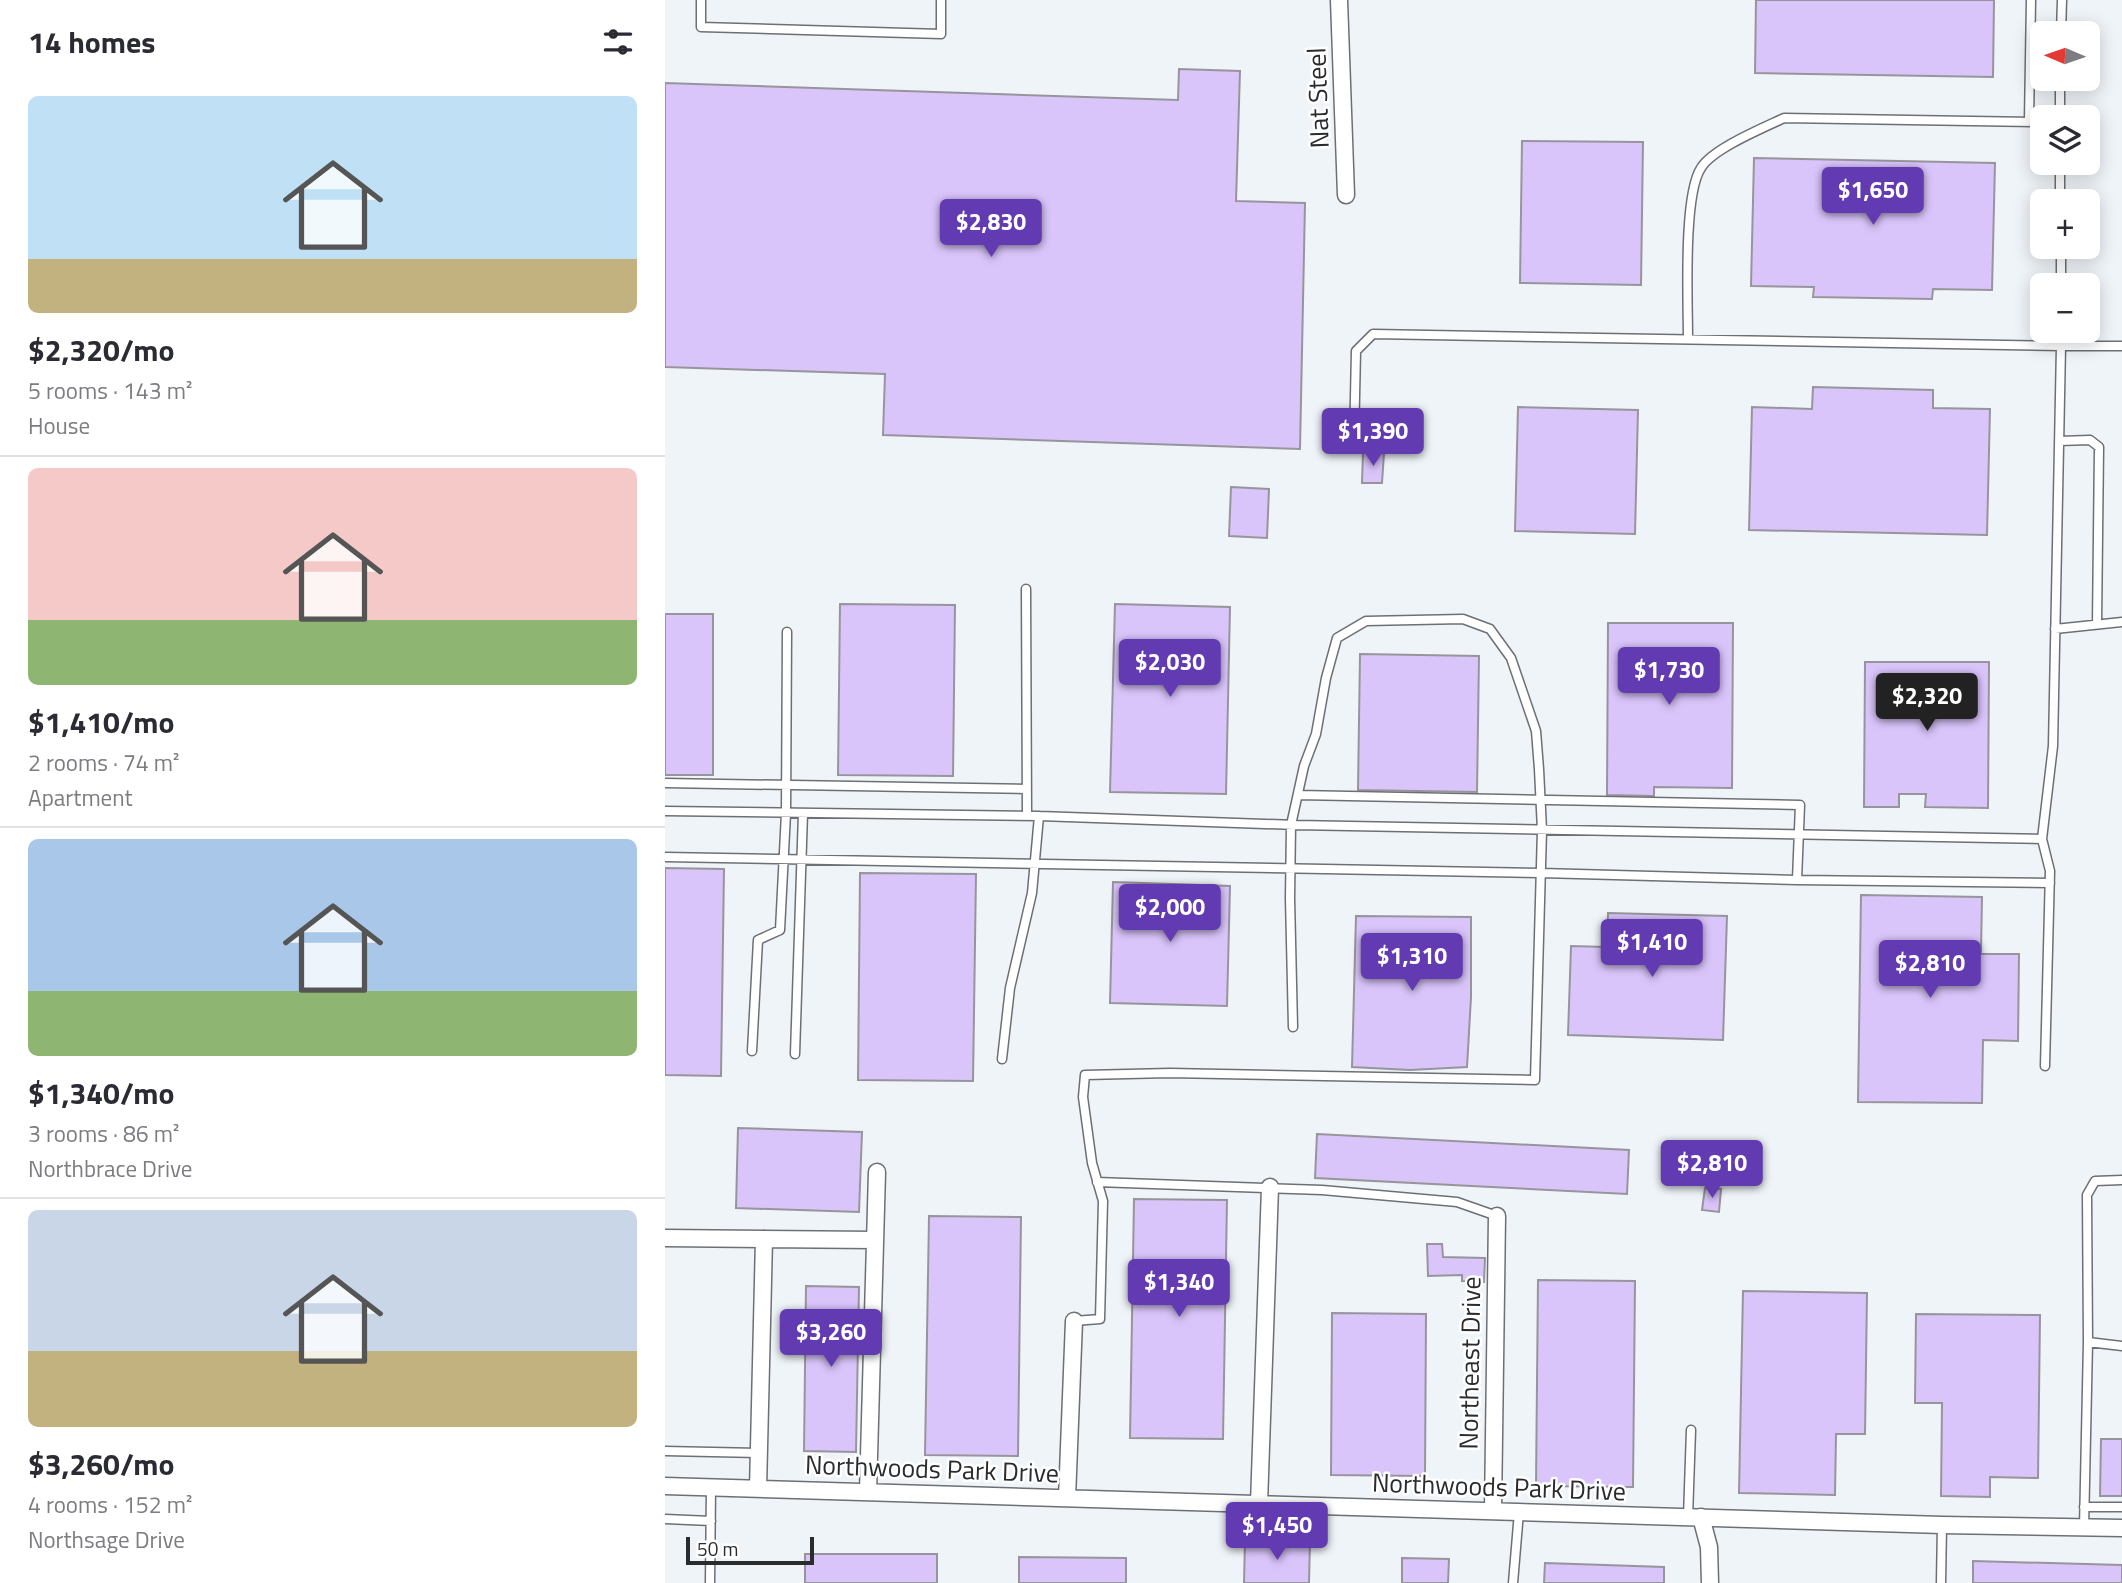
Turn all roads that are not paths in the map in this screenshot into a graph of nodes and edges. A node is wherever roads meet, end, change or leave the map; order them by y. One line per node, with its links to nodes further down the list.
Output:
1 (701, 0): 2 (lane)
2 (941, 0)
3 (1339, 0): 8 (street, Nat Steel)
4 (2031, 0): 7 (lane)
5 (2062, 0): 6 (lane)
6 (2061, 21)
7 (2029, 121): 9 (lane)
8 (1346, 195)
9 (1688, 338): 10 (lane); 13 (lane)
10 (2061, 346): 11 (lane); 12 (lane)
11 (2122, 346)
12 (2059, 441): 16 (lane); 17 (lane)
13 (1354, 442)
14 (1026, 589): 21 (lane)
15 (2122, 622): 16 (lane)
16 (2097, 625): 17 (lane)
17 (2055, 629): 32 (lane)
18 (787, 632): 20 (lane)
19 (665, 783): 20 (lane)
20 (786, 785): 21 (lane); 25 (lane)
21 (1027, 789): 27 (lane)
22 (1298, 795): 23 (lane); 23 (lane); 29 (lane)
23 (1541, 801): 30 (lane); 31 (lane)
24 (665, 811): 25 (lane)
25 (786, 813): 26 (lane); 34 (lane)
26 (803, 813): 27 (lane); 35 (lane)
27 (1027, 816): 28 (lane)
28 (1039, 816): 29 (lane); 36 (lane)
29 (1291, 825): 30 (lane); 37 (lane)
30 (1542, 830): 31 (lane); 38 (lane)
31 (1798, 835): 32 (lane); 39 (lane)
32 (2042, 839): 40 (lane)
33 (665, 857): 34 (lane)
34 (784, 860): 35 (lane); 42 (lane)
35 (802, 860): 36 (lane); 43 (lane)
36 (1034, 865): 37 (lane); 44 (lane)
37 (1290, 870): 38 (lane); 41 (lane)
38 (1541, 873): 39 (lane); 48 (lane)
39 (1797, 880): 40 (lane)
40 (2050, 883): 45 (lane)
41 (1293, 1027)
42 (753, 1051)
43 (795, 1055)
44 (1002, 1059)
45 (2045, 1066)
46 (877, 1172): 53 (street)
47 (2122, 1180): 55 (lane)
48 (1097, 1182): 49 (lane); 54 (lane)
49 (1270, 1187): 50 (lane); 65 (street)
50 (1497, 1216): 68 (street, Northeast Drive)
51 (665, 1238): 52 (street)
52 (764, 1239): 53 (street); 59 (street)
53 (875, 1240): 63 (street)
54 (1074, 1321): 64 (street)
55 (2088, 1342): 56 (lane); 66 (lane)
56 (2122, 1346)
57 (1691, 1430): 70 (lane)
58 (665, 1451): 59 (lane)
59 (759, 1453): 62 (street)
60 (665, 1486): 61 (street, Northwoods Park Drive)
61 (711, 1487): 62 (street, Northwoods Park Drive); 72 (lane)
62 (758, 1489): 63 (street, Northwoods Park Drive)
63 (868, 1492): 64 (street, Northwoods Park Drive)
64 (1067, 1498): 65 (street, Northwoods Park Drive)
65 (1259, 1504): 68 (street, Northwoods Park Drive)
66 (2084, 1507): 67 (lane); 74 (lane)
67 (2122, 1507)
68 (1493, 1511): 69 (street, Northwoods Park Drive)
69 (1519, 1512): 70 (street, Northwoods Park Drive); 77 (lane)
70 (1695, 1517): 73 (street, Northwoods Park Drive); 78 (street)
71 (665, 1519): 72 (lane)
72 (711, 1521): 76 (lane)
73 (1942, 1525): 74 (street, Northwoods Park Drive); 79 (lane)
74 (2084, 1528): 75 (street, Northwoods Park Drive)
75 (2122, 1528)
76 (710, 1583)
77 (1513, 1583)
78 (1710, 1583)
79 (1941, 1583)

